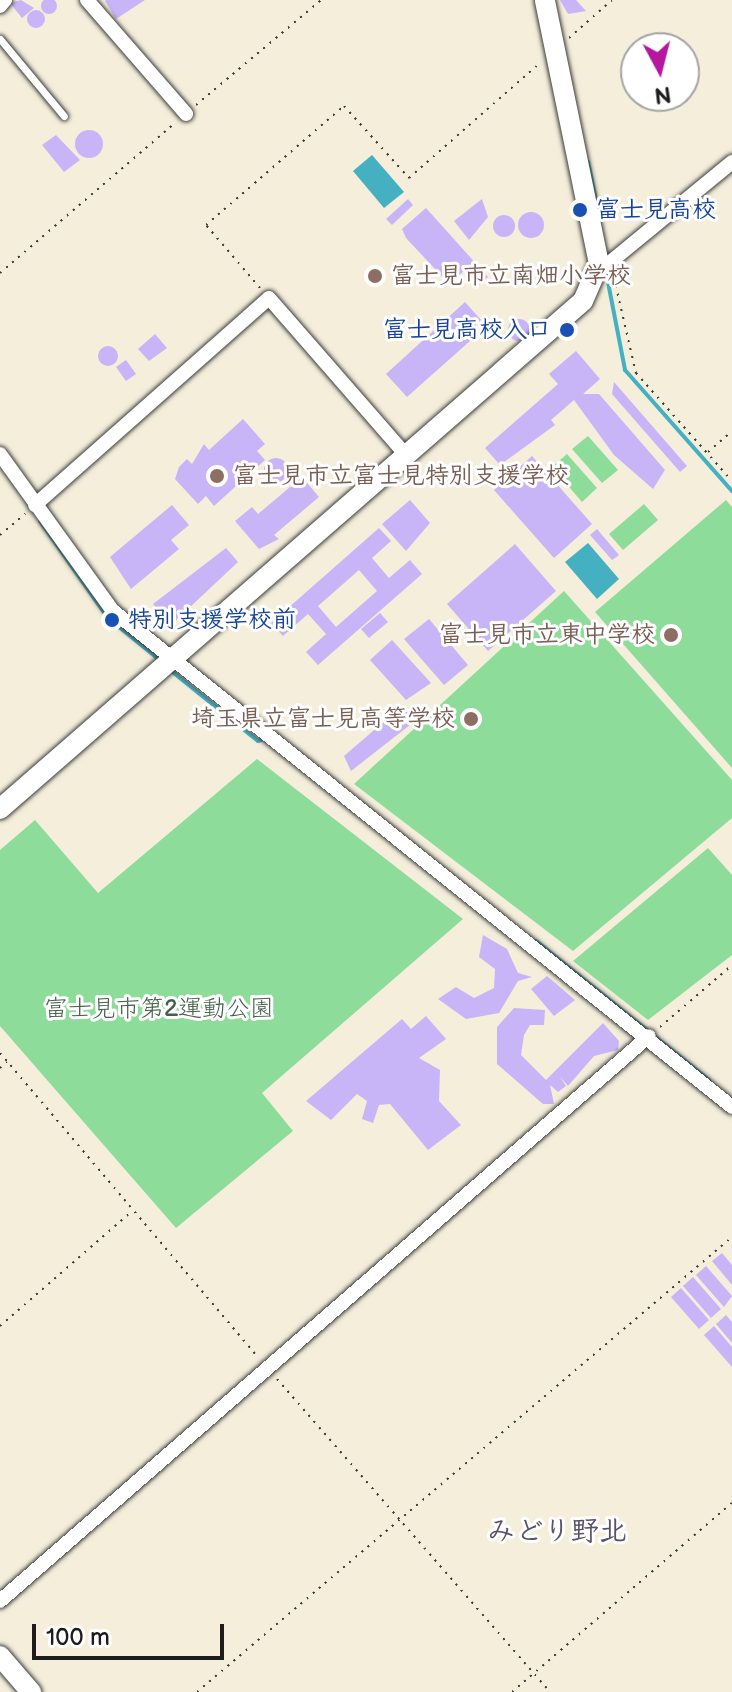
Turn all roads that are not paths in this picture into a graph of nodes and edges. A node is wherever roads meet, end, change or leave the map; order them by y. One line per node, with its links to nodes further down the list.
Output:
1 (5, 0): 4 (street)
2 (87, 0): 6 (street)
3 (545, 0): 9 (street)
4 (0, 6)
5 (0, 39): 7 (lane)
6 (186, 114)
7 (64, 116)
8 (732, 162): 9 (street)
9 (603, 270): 11 (street)
10 (0, 454): 12 (street)
11 (406, 455): 12 (street); 13 (street)
12 (35, 505): 13 (street)
13 (172, 659): 14 (street); 15 (street)
14 (0, 809)
15 (649, 1036): 16 (street); 17 (street)
16 (732, 1107)
17 (0, 1601)
18 (0, 1656): 19 (street)
19 (31, 1692)

